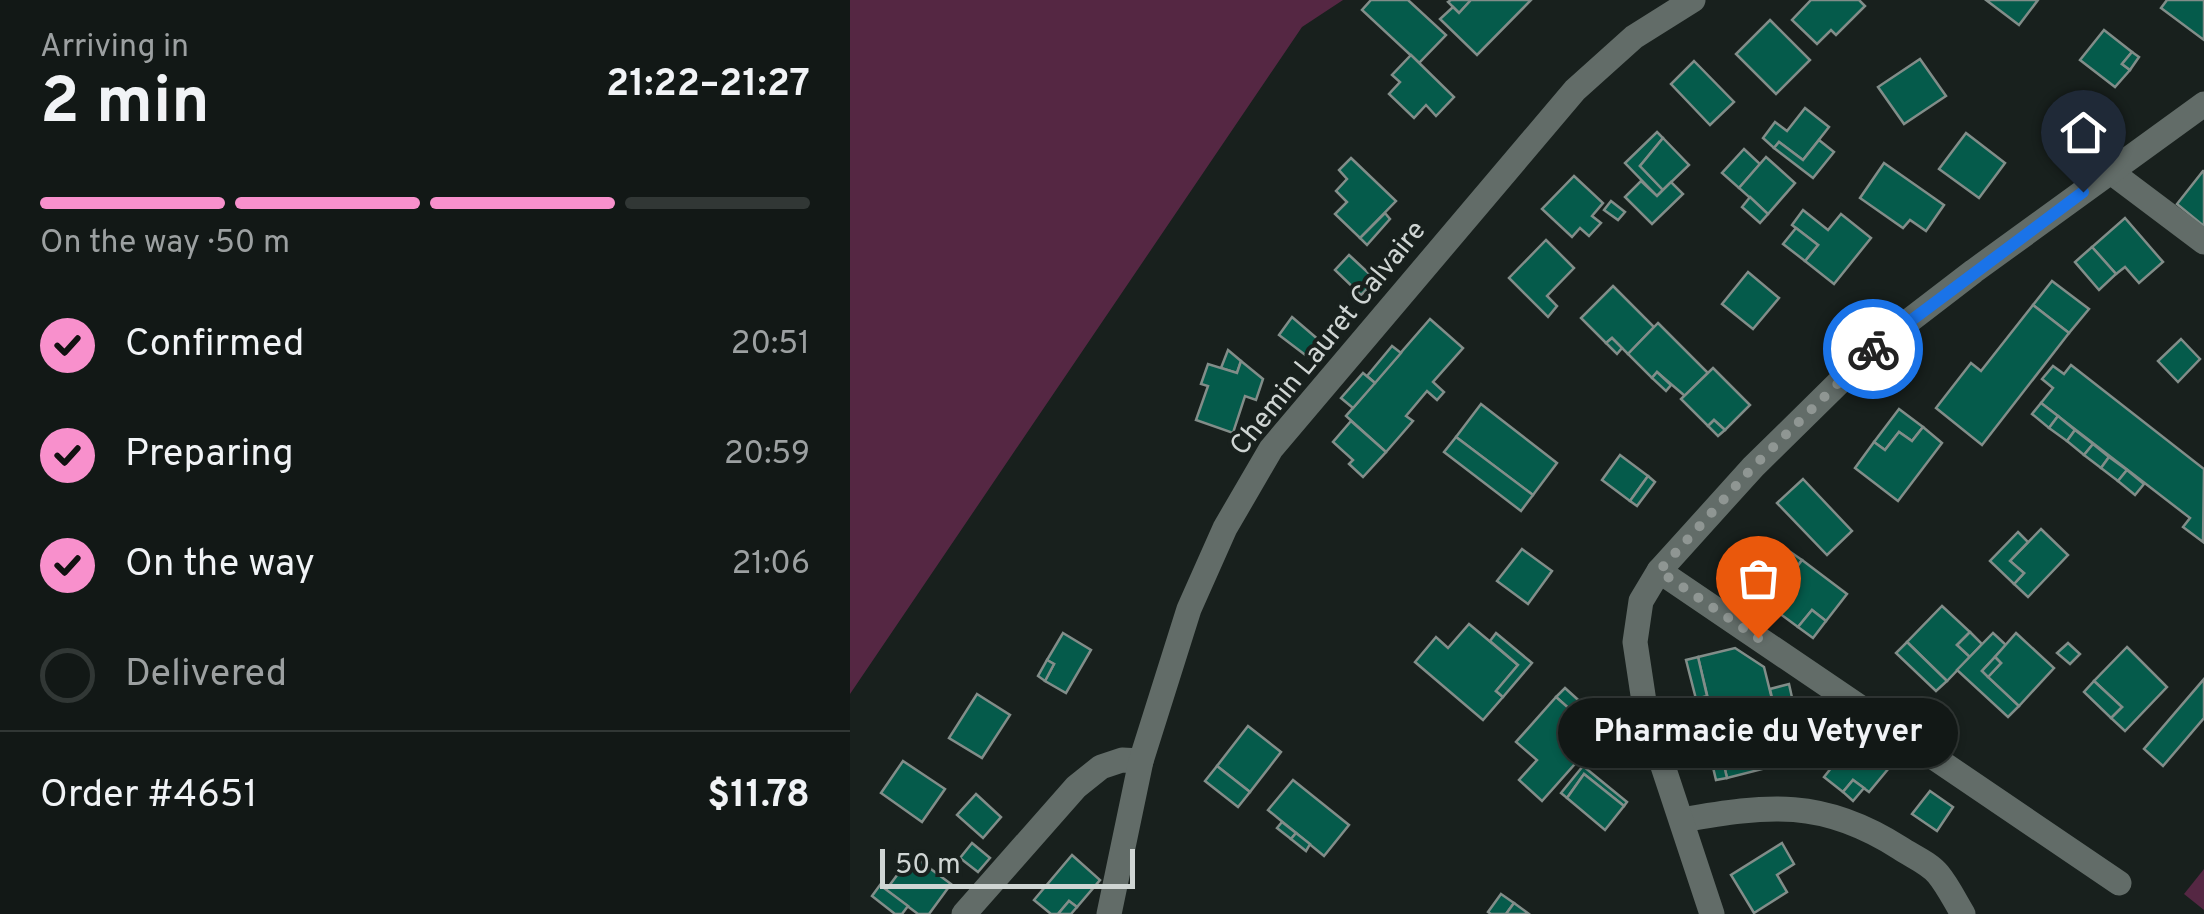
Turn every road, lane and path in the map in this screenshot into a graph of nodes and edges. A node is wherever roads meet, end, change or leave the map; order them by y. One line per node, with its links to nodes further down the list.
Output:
1 (1692, 0): 6 (street, Chemin Lauret Calvaire)
2 (2204, 104): 3 (street)
3 (2110, 172): 4 (street); 5 (street)
4 (2204, 242)
5 (1659, 571): 7 (street); 8 (street)
6 (1141, 761): 9 (street); 10 (street, Chemin Lauret Calvaire)
7 (1682, 820): 11 (street); 12 (street)
8 (2119, 884)
9 (964, 914)
10 (1108, 914)
11 (1712, 914)
12 (1963, 914)

